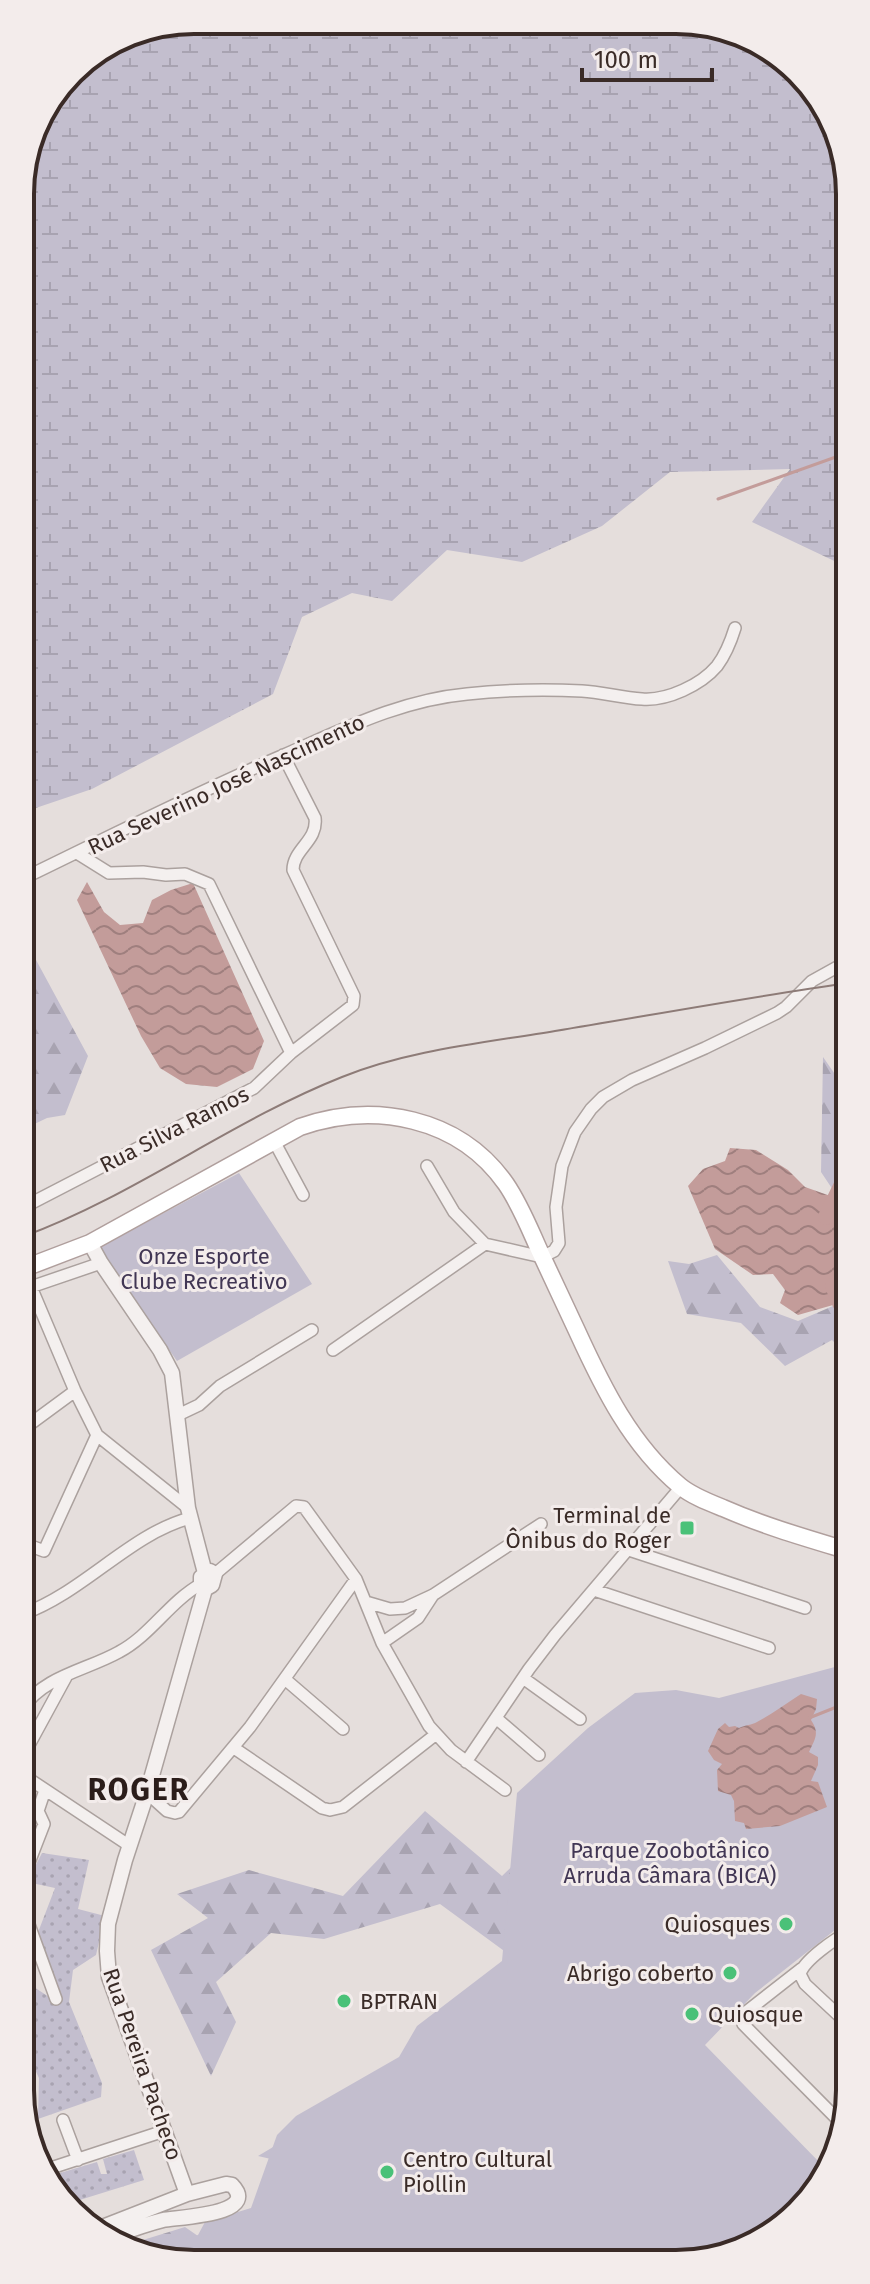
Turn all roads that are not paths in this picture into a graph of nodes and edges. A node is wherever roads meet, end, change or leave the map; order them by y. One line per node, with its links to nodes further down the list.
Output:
1 (735, 628): 2 (street, Rua Severino José Nascimento)
2 (283, 755): 3 (street, Rua Severino José Nascimento); 6 (street, Rua Silva Ramos)
3 (77, 853): 4 (street, Rua Severino José Nascimento); 6 (street)
4 (34, 873)
5 (836, 968): 13 (street)
6 (291, 1053): 10 (street, Rua Silva Ramos)
7 (274, 1141): 9 (street); 11 (main road); 13 (main road)
8 (427, 1166): 12 (street)
9 (303, 1195)
10 (34, 1202)
11 (90, 1243): 14 (street); 15 (main road)
12 (485, 1244): 13 (street); 19 (street)
13 (542, 1257): 24 (main road)
14 (101, 1263): 16 (street); 21 (street)
15 (34, 1264)
16 (34, 1287)
17 (34, 1304): 20 (street)
18 (312, 1330): 21 (street)
19 (333, 1350)
20 (75, 1391): 22 (street); 23 (street)
21 (178, 1415): 25 (street)
22 (34, 1421)
23 (97, 1435): 25 (street); 27 (street)
24 (681, 1487): 28 (main road); 29 (street)
25 (189, 1513): 31 (street); 36 (street)
26 (541, 1524): 33 (street)
27 (34, 1547)
28 (836, 1547)
29 (629, 1550): 32 (street); 35 (street)
30 (356, 1579): 31 (street); 34 (street); 41 (street)
31 (207, 1580): 39 (street); 54 (street, Rua Pereira Pacheco)
32 (594, 1590): 38 (street); 40 (street)
33 (433, 1595): 34 (street); 37 (street)
34 (366, 1602): 37 (street)
35 (805, 1608)
36 (34, 1609)
37 (382, 1643): 46 (street)
38 (769, 1648)
39 (66, 1676): 42 (street); 47 (street)
40 (523, 1678): 43 (street); 44 (street)
41 (286, 1680): 45 (street); 48 (street)
42 (34, 1696)
43 (496, 1718): 49 (street); 50 (street)
44 (580, 1719)
45 (343, 1729)
46 (435, 1735): 48 (street); 50 (street)
47 (34, 1736)
48 (234, 1748): 54 (street)
49 (539, 1755)
50 (466, 1762): 53 (street)
51 (34, 1782): 52 (street)
52 (45, 1790): 55 (street); 56 (street)
53 (505, 1790)
54 (147, 1793): 55 (street, Rua Pereira Pacheco)
55 (130, 1846): 64 (street, Rua Pereira Pacheco)
56 (34, 1850)
57 (34, 1938): 60 (street)
58 (836, 1940): 59 (street)
59 (801, 1969): 61 (street); 62 (street)
60 (56, 1999)
61 (836, 2013)
62 (834, 2116)
63 (63, 2120): 65 (street)
64 (164, 2131): 65 (street); 67 (street, Rua Pereira Pacheco)
65 (78, 2160): 66 (street)
66 (54, 2167)
67 (187, 2194): 68 (street); 69 (street)
68 (108, 2225)
69 (123, 2233)

